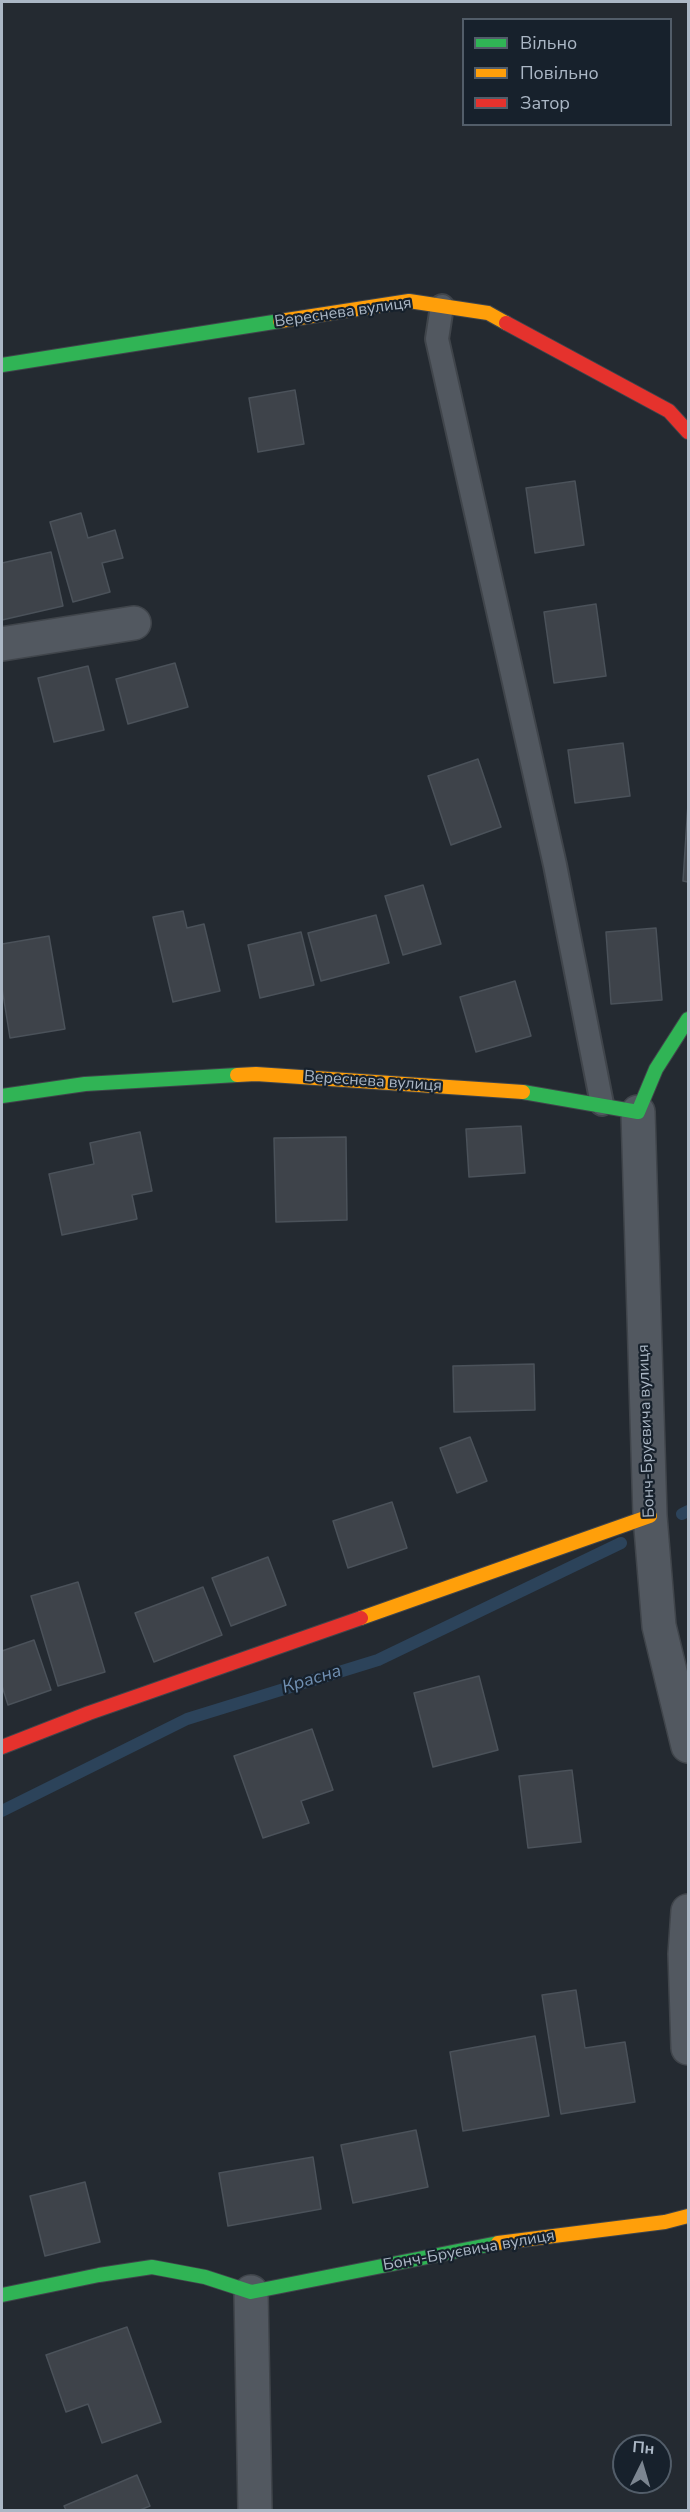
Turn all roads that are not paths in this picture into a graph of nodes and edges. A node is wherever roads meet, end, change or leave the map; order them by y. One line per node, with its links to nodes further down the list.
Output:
1 (442, 306): 2 (street, Вереснева вулиця); 3 (street, Вереснева вулиця); 8 (lane)
2 (2, 365)
3 (688, 432)
4 (134, 623): 5 (street)
5 (2, 644)
6 (688, 1019): 9 (street)
7 (2, 1096): 8 (street, Вереснева вулиця)
8 (602, 1104): 9 (street, Вереснева вулиця)
9 (638, 1112): 10 (street, Бонч-Бруєвича вулиця)
10 (650, 1516): 11 (street, Бонч-Бруєвича вулиця); 12 (street)
11 (688, 1746)
12 (2, 1747)
13 (688, 1911): 14 (street)
14 (688, 2048)
15 (688, 2216): 16 (street, Бонч-Бруєвича вулиця)
16 (251, 2292): 17 (street, Бонч-Бруєвича вулиця); 18 (street)
17 (2, 2295)
18 (255, 2511)

